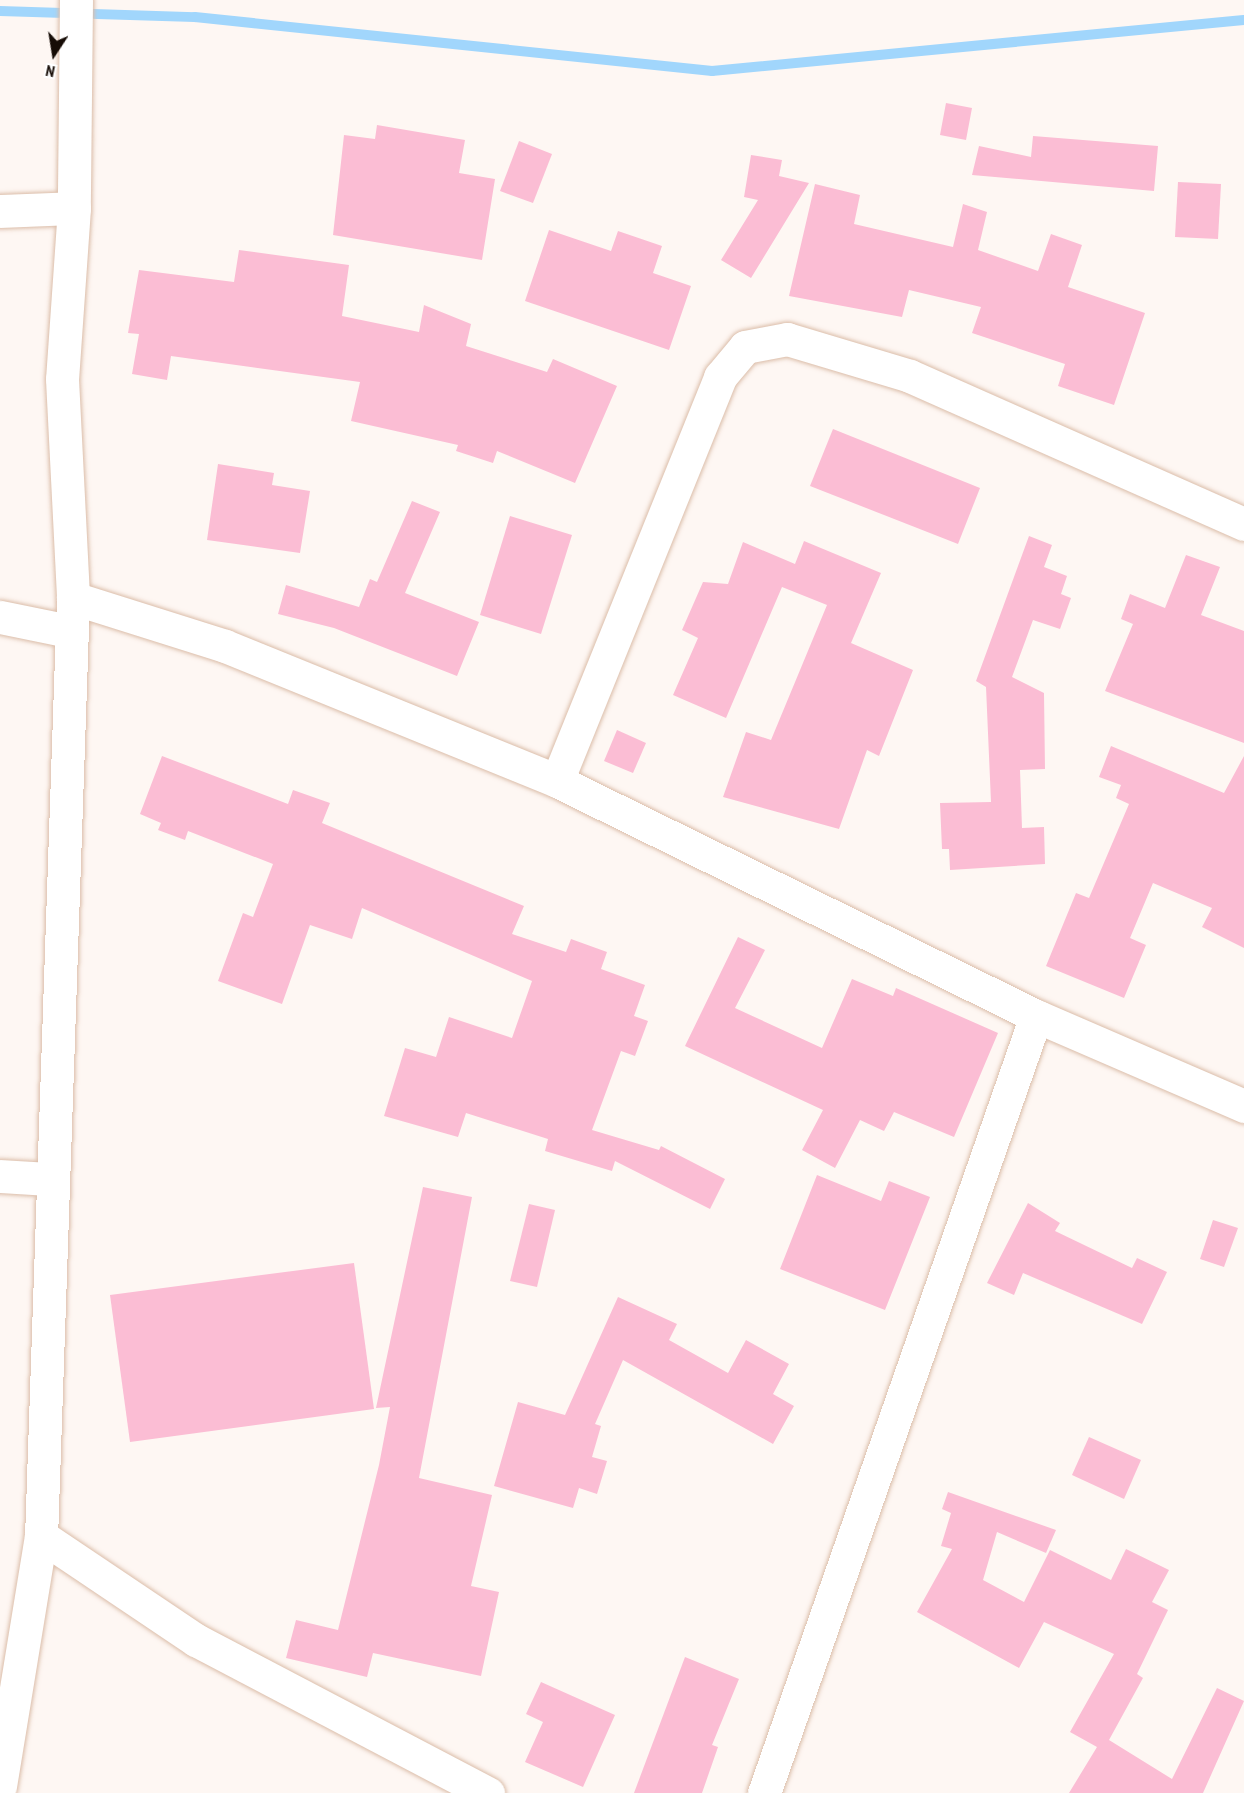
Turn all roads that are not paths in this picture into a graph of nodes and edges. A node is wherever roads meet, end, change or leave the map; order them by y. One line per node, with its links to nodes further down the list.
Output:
1 (76, 0): 2 (street)
2 (74, 208): 3 (street); 5 (street)
3 (0, 212)
4 (1244, 524): 8 (street)
5 (72, 598): 7 (street); 8 (street)
6 (0, 617): 7 (street)
7 (69, 631): 12 (street)
8 (557, 781): 9 (street)
9 (1036, 1016): 10 (street); 16 (street)
10 (1244, 1106)
11 (0, 1176): 12 (street)
12 (49, 1179): 13 (street)
13 (41, 1536): 14 (street); 15 (street)
14 (0, 1786)
15 (488, 1793)
16 (764, 1793)

